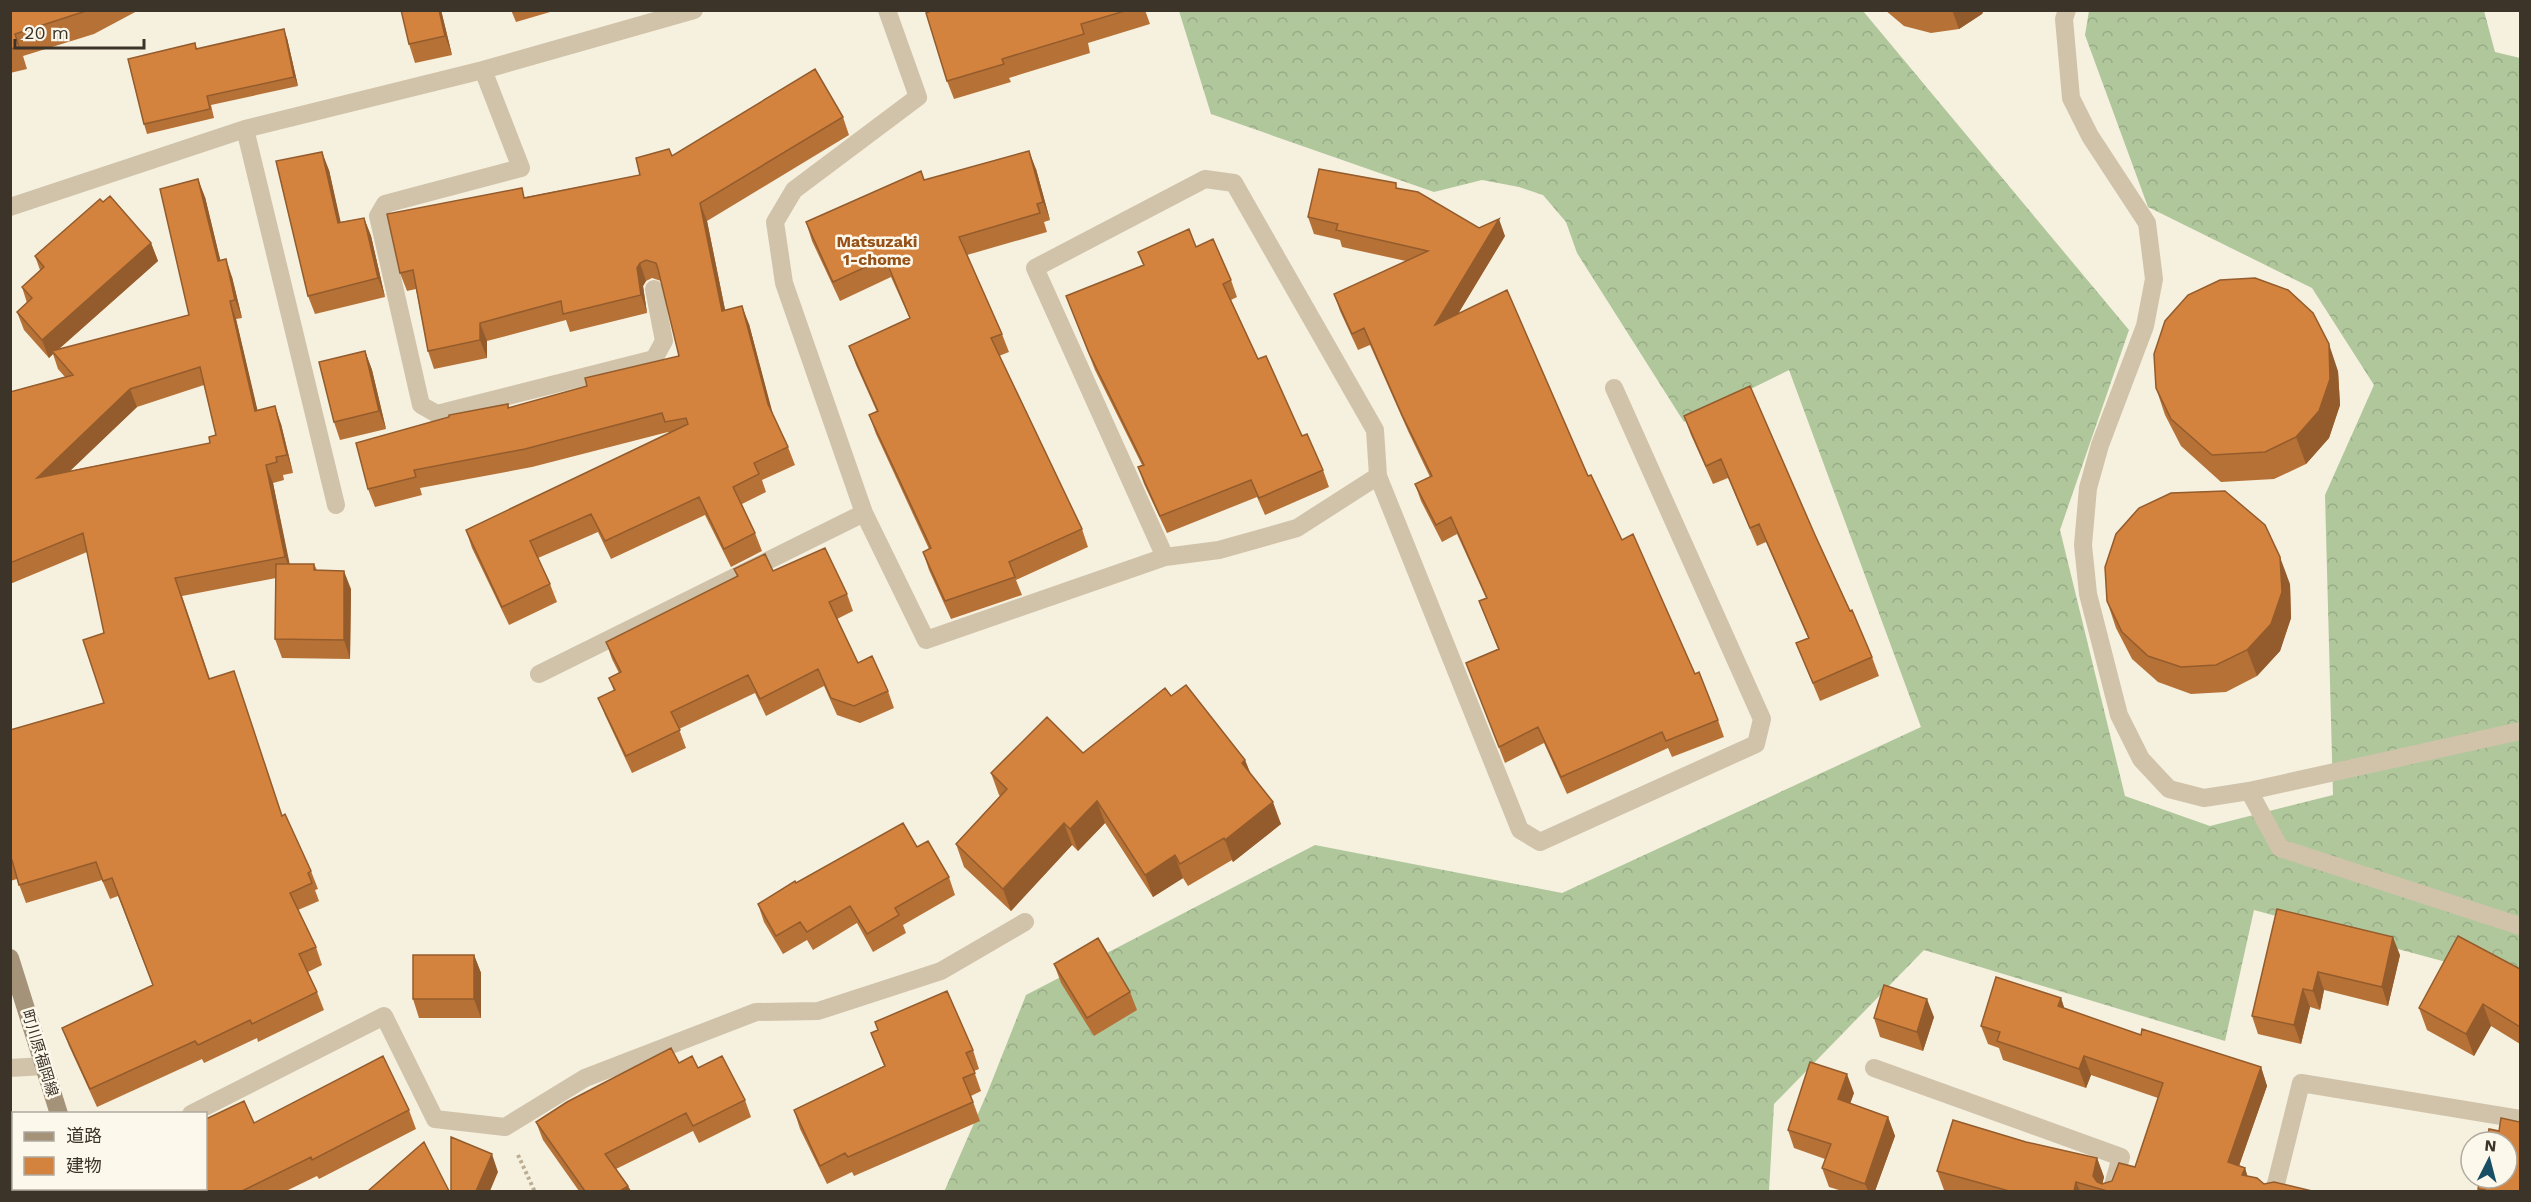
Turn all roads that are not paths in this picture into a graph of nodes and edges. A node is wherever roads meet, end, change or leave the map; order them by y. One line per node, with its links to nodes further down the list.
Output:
1 (694, 10): 4 (street)
2 (887, 10): 11 (street)
3 (2067, 10): 15 (street)
4 (483, 70): 5 (street); 7 (street)
5 (245, 129): 6 (street); 10 (street)
6 (10, 207)
7 (654, 289)
8 (1614, 388): 9 (street)
9 (1378, 476): 12 (street); 12 (street)
10 (336, 505)
11 (864, 513): 12 (street); 13 (street)
12 (1165, 556)
13 (539, 674)
14 (2520, 731): 15 (street)
15 (2249, 791): 17 (street)
16 (1025, 922): 23 (street)
17 (2520, 926)
18 (10, 958): 19 (main road, 町川原福岡線)
19 (44, 1066): 20 (street); 22 (main road, 町川原福岡線)
20 (10, 1068)
21 (1874, 1068): 25 (street)
22 (59, 1112)
23 (193, 1112)
24 (2520, 1119): 26 (street)
25 (2111, 1191)
26 (2274, 1191)

